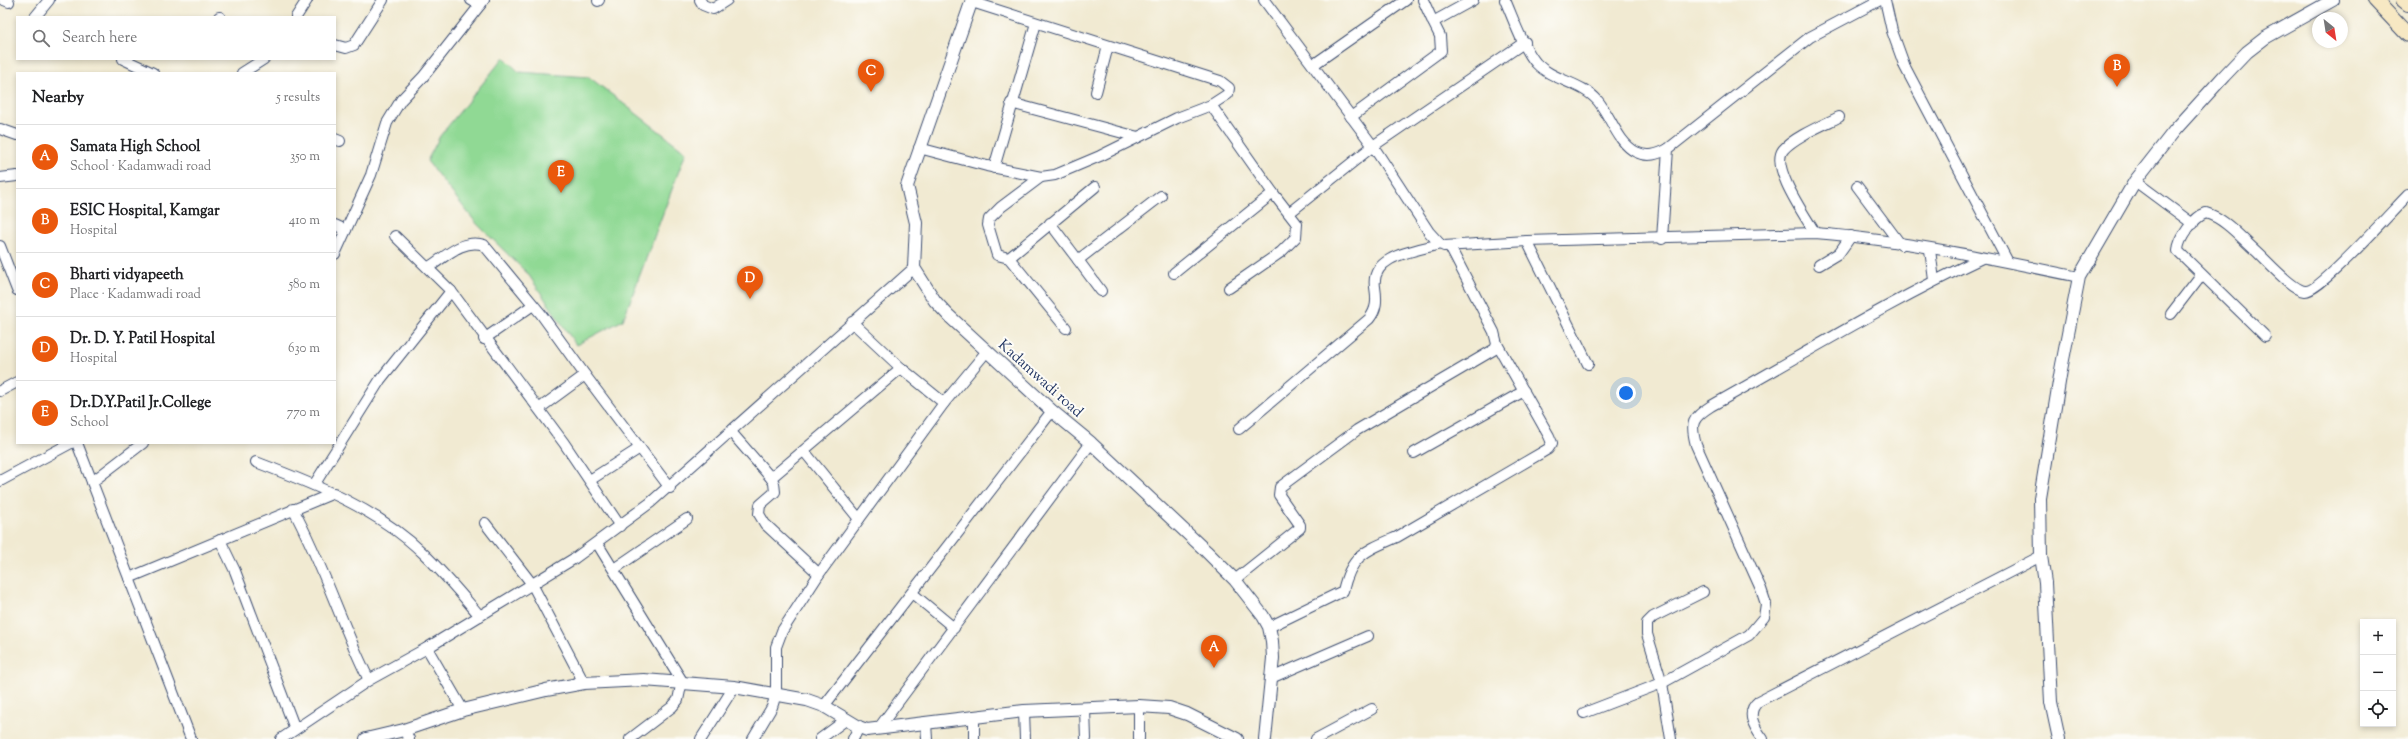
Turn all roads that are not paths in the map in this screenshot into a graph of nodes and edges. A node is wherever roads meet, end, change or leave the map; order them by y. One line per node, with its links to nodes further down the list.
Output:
1 (49, 0): 19 (street)
2 (307, 0): 20 (street)
3 (383, 0): 25 (street)
4 (700, 0): 5 (street)
5 (727, 0)
6 (1264, 0): 29 (street)
7 (1406, 0): 29 (street)
8 (1423, 0): 21 (street)
9 (1474, 0): 21 (street)
10 (1505, 0): 24 (street)
11 (1880, 0): 42 (street)
12 (1885, 0): 71 (street)
13 (2333, 0): 47 (street)
14 (2375, 0): 23 (main road)
15 (2403, 0): 18 (main road)
16 (972, 1): 22 (street); 41 (street)
17 (478, 2): 57 (street)
18 (2408, 4)
19 (36, 16)
20 (297, 16)
21 (1433, 22): 35 (street)
22 (1036, 23): 26 (street); 33 (street)
23 (2408, 35)
24 (1525, 42): 40 (street); 42 (street)
25 (336, 45)
26 (1108, 46): 32 (street); 34 (street)
27 (125, 60): 30 (street)
28 (262, 60): 31 (street)
29 (1313, 65): 35 (street)
30 (151, 72)
31 (244, 72)
32 (1096, 92)
33 (1012, 103): 39 (street); 43 (street)
34 (1211, 105): 39 (street); 50 (street)
35 (1351, 117): 40 (street)
36 (1839, 117): 58 (street)
37 (0, 129): 38 (street)
38 (16, 135)
39 (1138, 137): 45 (street)
40 (1373, 146): 53 (street); 63 (street)
41 (919, 148): 43 (street); 74 (street)
42 (1668, 149): 61 (street)
43 (994, 168): 45 (street)
44 (16, 176): 46 (street)
45 (1041, 177): 68 (street)
46 (0, 178)
47 (2135, 181): 55 (street); 77 (street)
48 (1857, 186): 64 (street)
49 (1095, 187): 54 (street)
50 (1273, 193): 53 (street); 75 (street)
51 (2408, 195): 55 (street)
52 (1161, 196): 70 (street)
53 (1289, 213): 80 (street)
54 (1050, 223): 68 (street); 70 (street)
55 (2193, 224): 76 (street)
56 (336, 225): 57 (street)
57 (346, 230): 67 (street)
58 (1815, 233): 60 (street); 61 (street)
59 (395, 236): 73 (street)
60 (1851, 236): 64 (street); 72 (street)
61 (1662, 239): 62 (street)
62 (1527, 241): 63 (street); 91 (street)
63 (1445, 245): 89 (street); 100 (street)
64 (1901, 245): 66 (street)
65 (0, 246): 79 (street)
66 (1930, 250): 69 (street); 78 (street)
67 (336, 252)
68 (1009, 258): 86 (street)
69 (1982, 258): 71 (street); 78 (street)
70 (1078, 260): 82 (street)
71 (2008, 262): 77 (street)
72 (1819, 264)
73 (429, 267): 81 (street); 83 (street)
74 (914, 268): 85 (street); 90 (street, Kadamwadi road)
75 (1174, 273)
76 (2201, 275): 84 (street); 87 (street)
77 (2079, 277): 124 (street)
78 (1934, 280): 141 (street)
79 (16, 287)
80 (1230, 288)
81 (450, 291): 88 (street); 114 (street)
82 (1101, 291)
83 (533, 304): 88 (street); 93 (street)
84 (2171, 314)
85 (852, 322): 92 (street); 101 (street)
86 (1066, 328)
87 (2265, 336)
88 (484, 339): 98 (street)
89 (1497, 344): 96 (street); 128 (street)
90 (987, 350): 97 (street); 99 (street, Kadamwadi road)
91 (1588, 364)
92 (900, 368): 97 (street); 107 (street)
93 (585, 375): 98 (street); 106 (street)
94 (16, 383): 95 (street)
95 (0, 391)
96 (1524, 391): 108 (street); 133 (street)
97 (944, 403): 119 (street)
98 (540, 408): 111 (street)
99 (1052, 411): 102 (street, Kadamwadi road); 131 (street)
100 (1239, 429)
101 (731, 432): 110 (street); 115 (street)
102 (1091, 443): 128 (street, Kadamwadi road); 134 (street)
103 (69, 444): 112 (street)
104 (77, 444): 113 (street)
105 (142, 444): 113 (street)
106 (640, 448): 111 (street); 115 (street)
107 (804, 451): 110 (street); 119 (street)
108 (1414, 453)
109 (256, 462): 114 (street)
110 (771, 478): 126 (street)
111 (590, 480): 121 (street)
112 (0, 481)
113 (92, 482): 127 (street)
114 (314, 485): 116 (street)
115 (670, 488): 121 (street)
116 (334, 493): 117 (street); 132 (street)
117 (293, 509): 122 (street); 138 (street)
118 (687, 519): 125 (street)
119 (859, 519): 126 (street)
120 (485, 523): 129 (street)
121 (620, 526): 123 (street)
122 (220, 540): 127 (street); 154 (street)
123 (597, 543): 125 (street); 129 (street)
124 (2041, 556): 174 (street); 175 (street)
125 (614, 569): 139 (street)
126 (819, 574): 143 (street)
127 (129, 578): 157 (street)
128 (1234, 580): 133 (street, Kadamwadi road)
129 (532, 584): 132 (street); 140 (street)
130 (1703, 592): 141 (street)
131 (912, 593): 134 (street); 144 (street)
132 (480, 616): 136 (street)
133 (1269, 626): 137 (street, Kadamwadi road)
134 (954, 628): 155 (street)
135 (1368, 636): 137 (street)
136 (427, 648): 138 (street); 148 (street)
137 (1271, 678): 171 (street, Kadamwadi road)
138 (369, 680): 154 (street)
139 (682, 681): 140 (street); 142 (street); 160 (street)
140 (584, 683): 148 (street)
141 (1662, 684): 150 (street); 173 (street)
142 (734, 687): 143 (street); 161 (street)
143 (776, 694): 144 (street); 162 (street)
144 (824, 706): 152 (street)
145 (1139, 706): 146 (street); 169 (street); 170 (street)
146 (1086, 709): 149 (street); 168 (street)
147 (1372, 709): 172 (street)
148 (463, 710): 156 (street)
149 (1024, 711): 151 (street); 167 (street)
150 (1584, 713)
151 (974, 716): 153 (street); 166 (street)
152 (846, 719): 155 (street); 163 (street)
153 (926, 723): 155 (street); 165 (street)
154 (295, 729): 158 (street)
155 (868, 731): 164 (street)
156 (407, 735): 159 (street)
157 (191, 739)
158 (281, 739)
159 (366, 739)
160 (630, 739)
161 (701, 739)
162 (753, 739)
163 (820, 739)
164 (853, 739)
165 (927, 739)
166 (974, 739)
167 (1025, 739)
168 (1086, 739)
169 (1139, 739)
170 (1237, 739)
171 (1265, 739)
172 (1316, 739)
173 (1671, 739)
174 (1763, 739)
175 (2059, 739)

